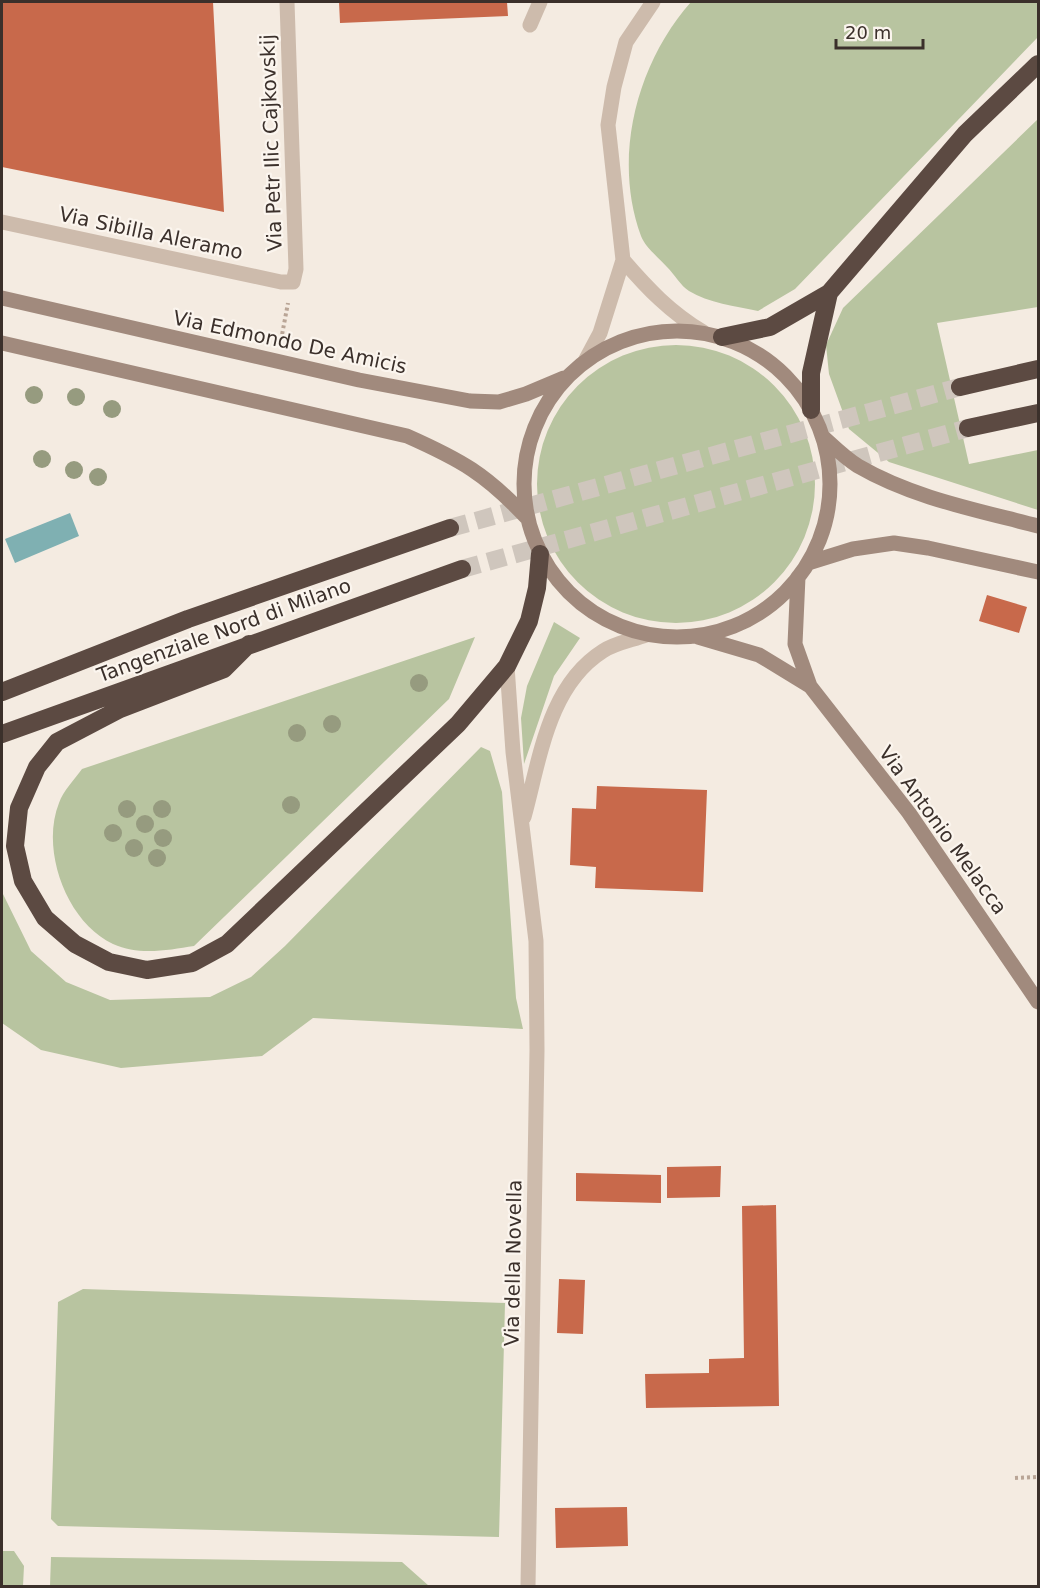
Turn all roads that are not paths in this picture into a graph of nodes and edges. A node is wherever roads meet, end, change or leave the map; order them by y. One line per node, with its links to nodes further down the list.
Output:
1 (288, 2): 8 (lane, Via Petr Ilic Cajkovskij)
2 (540, 2): 4 (lane)
3 (653, 2): 7 (lane)
4 (530, 25)
5 (1038, 64): 9 (highway)
6 (2, 222): 8 (lane, Via Sibilla Aleramo)
7 (623, 260): 11 (lane); 14 (lane)
8 (293, 282)
9 (829, 293): 12 (highway); 18 (highway)
10 (2, 298): 16 (main road, Via Edmondo De Amicis)
11 (703, 332): 12 (main road); 14 (main road)
12 (722, 337): 18 (main road)
13 (2, 343): 22 (main road)
14 (585, 361): 16 (main road)
15 (1038, 369): 17 (highway)
16 (567, 376): 22 (main road)
17 (960, 387)
18 (812, 410): 21 (main road)
19 (1038, 413): 20 (highway)
20 (968, 428)
21 (822, 436): 23 (main road); 26 (main road)
22 (527, 518): 25 (main road)
23 (1038, 526)
24 (450, 528): 35 (highway, Tangenziale Nord di Milano)
25 (540, 554): 30 (main road); 33 (highway)
26 (808, 562): 28 (main road); 29 (main road)
27 (462, 569): 32 (highway, Tangenziale Nord di Milano)
28 (1038, 572)
29 (798, 577): 31 (main road); 34 (main road, Via Antonio Melacca)
30 (646, 635): 31 (main road); 37 (lane)
31 (697, 636): 34 (main road, Via Antonio Melacca)
32 (249, 644): 33 (highway); 36 (highway, Tangenziale Nord di Milano)
33 (507, 666): 37 (lane)
34 (810, 686): 38 (main road, Via Antonio Melacca)
35 (2, 692)
36 (2, 734)
37 (522, 823): 39 (lane, Via della Novella)
38 (1038, 1002)
39 (528, 1587)

